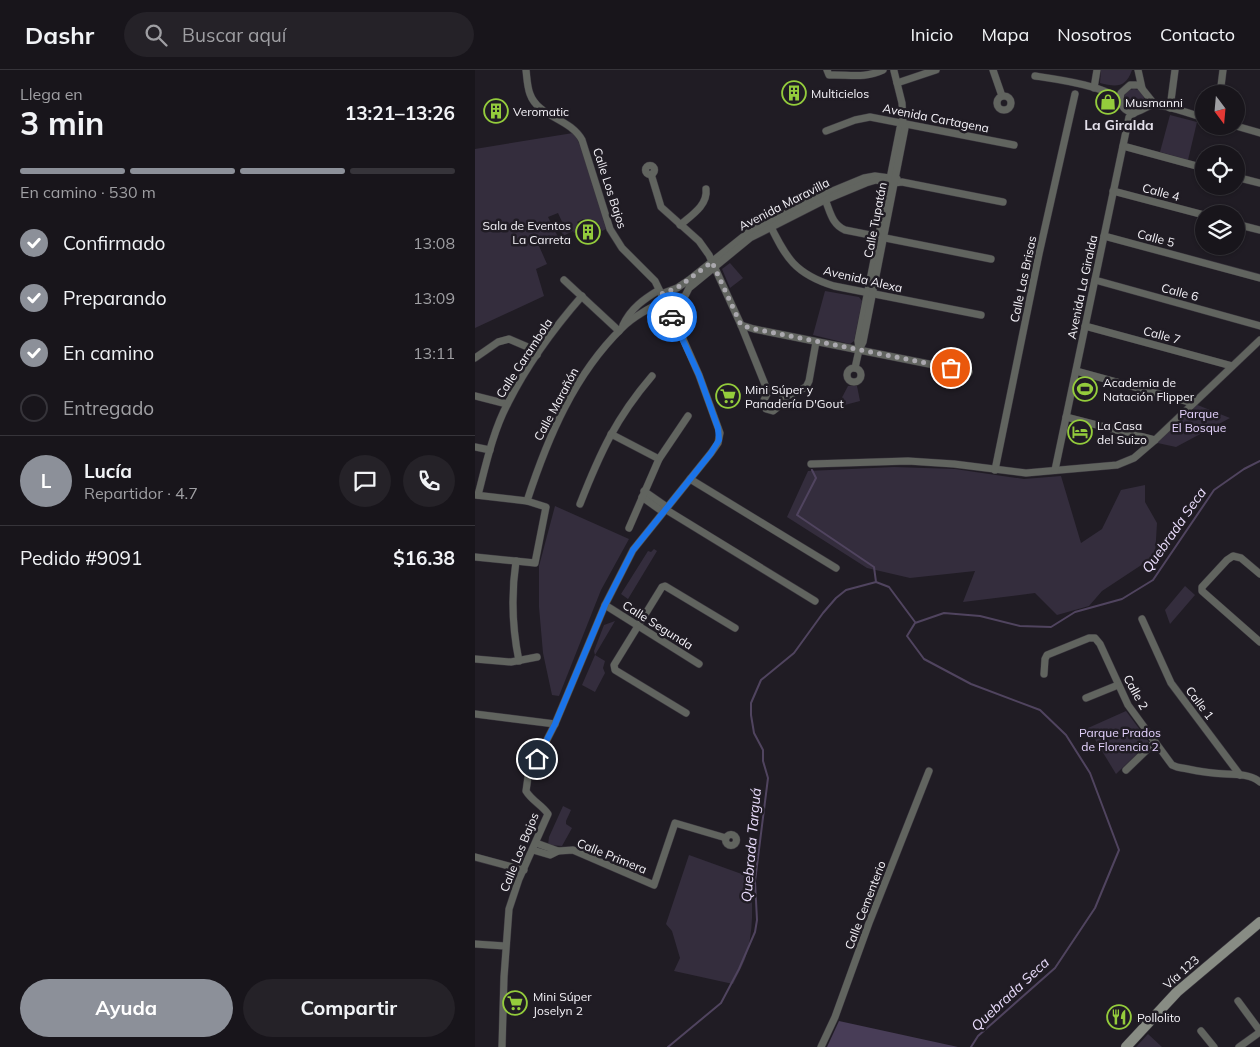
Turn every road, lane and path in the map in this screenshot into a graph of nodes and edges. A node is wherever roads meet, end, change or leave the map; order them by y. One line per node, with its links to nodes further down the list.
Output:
1 (526, 70): 59 (street, Calle Los Bajos)
2 (883, 70): 11 (street)
3 (936, 70): 14 (street)
4 (993, 70): 22 (street)
5 (1052, 70): 13 (street)
6 (1097, 70): 17 (street)
7 (1175, 70): 25 (street)
8 (1223, 70): 16 (street)
9 (894, 71): 14 (street, Calle Tupatán)
10 (1138, 71): 15 (street); 19 (street)
11 (828, 72)
12 (1035, 76): 13 (street)
13 (1053, 79): 17 (street)
14 (897, 83): 30 (street, Calle Tupatán)
15 (1131, 85): 18 (street); 19 (street)
16 (1221, 85)
17 (1094, 88): 21 (street)
18 (1123, 90): 21 (street); 23 (street)
19 (1144, 91): 24 (street); 27 (street)
20 (1075, 94): 86 (street, Calle Las Brisas)
21 (1113, 94): 23 (street)
22 (1002, 96)
23 (1120, 101): 26 (street)
24 (1155, 105): 25 (street); 27 (street)
25 (1170, 108): 28 (street)
26 (1125, 109): 27 (street); 29 (street)
27 (1140, 110): 29 (street)
28 (1195, 115)
29 (1129, 117): 35 (street, Avenida La Giralda)
30 (903, 123): 32 (street, Avenida Cartagena); 34 (street, Avenida Cartagena); 39 (street, Calle Tupatán)
31 (1245, 129): 33 (street)
32 (826, 131)
33 (1260, 133)
34 (1014, 145)
35 (1123, 146): 36 (street); 42 (street, Avenida La Giralda)
36 (1195, 166)
37 (651, 174): 46 (street)
38 (1245, 179): 40 (street)
39 (894, 180): 43 (street, Avenida Maravilla); 44 (street, Avenida Maravilla); 51 (street, Calle Tupatán)
40 (1260, 183)
41 (706, 189): 46 (street)
42 (1113, 191): 45 (street, Calle 4); 50 (street, Avenida La Giralda)
43 (824, 197): 47 (street, Avenida Maravilla); 51 (street)
44 (1003, 202)
45 (1195, 213)
46 (680, 224): 53 (street)
47 (770, 224): 53 (street, Avenida Maravilla); 57 (street, Avenida Alexa)
48 (1245, 226): 49 (street)
49 (1260, 230)
50 (1104, 236): 54 (street, Calle 5); 56 (street, Avenida La Giralda)
51 (880, 237): 52 (street); 57 (street, Calle Tupatán)
52 (991, 259)
53 (713, 265): 59 (street, Avenida Maravilla); 59 (street, Avenida Maravilla); 61 (street)
54 (1260, 278)
55 (564, 280): 58 (street)
56 (1095, 280): 62 (street, Avenida La Giralda); 63 (street, Calle 6)
57 (870, 293): 60 (street, Avenida Alexa); 67 (street, Calle Tupatán)
58 (582, 296): 64 (street); 68 (street, Calle Carambola)
59 (663, 297): 64 (street, Calle Marañón); 64 (street, Calle Marañón); 88 (street, Calle Los Bajos)
60 (981, 315)
61 (741, 325): 66 (street); 66 (street)
62 (1085, 326): 70 (street, Calle 7); 72 (street, Avenida La Giralda)
63 (1260, 326)
64 (621, 330): 91 (street, Calle Marañón)
65 (1260, 340): 70 (street)
66 (816, 342): 67 (street)
67 (859, 350): 71 (street, Calle Tupatán); 73 (street)
68 (537, 354): 69 (street); 77 (street, Calle Carambola)
69 (475, 358)
70 (1232, 366): 76 (street)
71 (855, 368)
72 (1076, 371): 76 (street); 79 (street, Avenida La Giralda)
73 (969, 372)
74 (652, 376): 80 (street)
75 (475, 396): 77 (street)
76 (1193, 403): 81 (street)
77 (507, 404): 83 (street, Calle Carambola)
78 (688, 416): 84 (street)
79 (1066, 417): 81 (street); 87 (street, Avenida La Giralda)
80 (611, 434): 84 (street); 92 (street)
81 (1155, 440): 87 (street)
82 (475, 447): 83 (street)
83 (490, 450): 90 (street, Calle Carambola)
84 (659, 460): 89 (street)
85 (811, 464): 86 (street)
86 (995, 470): 87 (street)
87 (1055, 470)
88 (689, 479): 93 (street, Calle Los Bajos); 97 (street)
89 (643, 494): 93 (street); 94 (street)
90 (477, 495): 91 (street)
91 (527, 501): 96 (street)
92 (580, 504)
93 (665, 509): 99 (street); 100 (street, Calle Los Bajos)
94 (629, 528)
95 (475, 557): 96 (street)
96 (516, 561): 107 (street)
97 (835, 568)
98 (1260, 574): 104 (street)
99 (815, 601)
100 (605, 605): 102 (street, Calle Segunda); 114 (street, Calle Los Bajos)
101 (1142, 619): 118 (street, Calle 1)
102 (637, 626): 103 (street); 108 (street, Calle Segunda); 112 (street)
103 (735, 628)
104 (1260, 642)
105 (537, 657): 107 (street)
106 (475, 659): 107 (street)
107 (519, 661)
108 (699, 664)
109 (1044, 674): 110 (street, Calle 2)
110 (1119, 685): 111 (street); 115 (street, Calle 2)
111 (1086, 698)
112 (686, 712)
113 (475, 714): 114 (street)
114 (555, 724): 121 (street, Calle Los Bajos)
115 (1155, 742): 116 (street); 118 (street, Calle 2)
116 (1126, 770)
117 (929, 771): 131 (street, Calle Cementerio)
118 (1240, 775): 119 (street)
119 (1260, 782)
120 (726, 838): 121 (street, Calle Primera)
121 (535, 846): 123 (street, Calle Los Bajos)
122 (475, 856): 123 (street)
123 (524, 870): 126 (street, Calle Los Bajos)
124 (1260, 922): 132 (main road, Vía 123)
125 (475, 944): 126 (street)
126 (505, 946): 130 (street, Calle Los Bajos)
127 (1238, 1001): 129 (street)
128 (1201, 1031): 133 (street)
129 (1260, 1031): 134 (street)
130 (502, 1047)
131 (821, 1047)
132 (1126, 1047)
133 (1214, 1047)
134 (1239, 1047)

